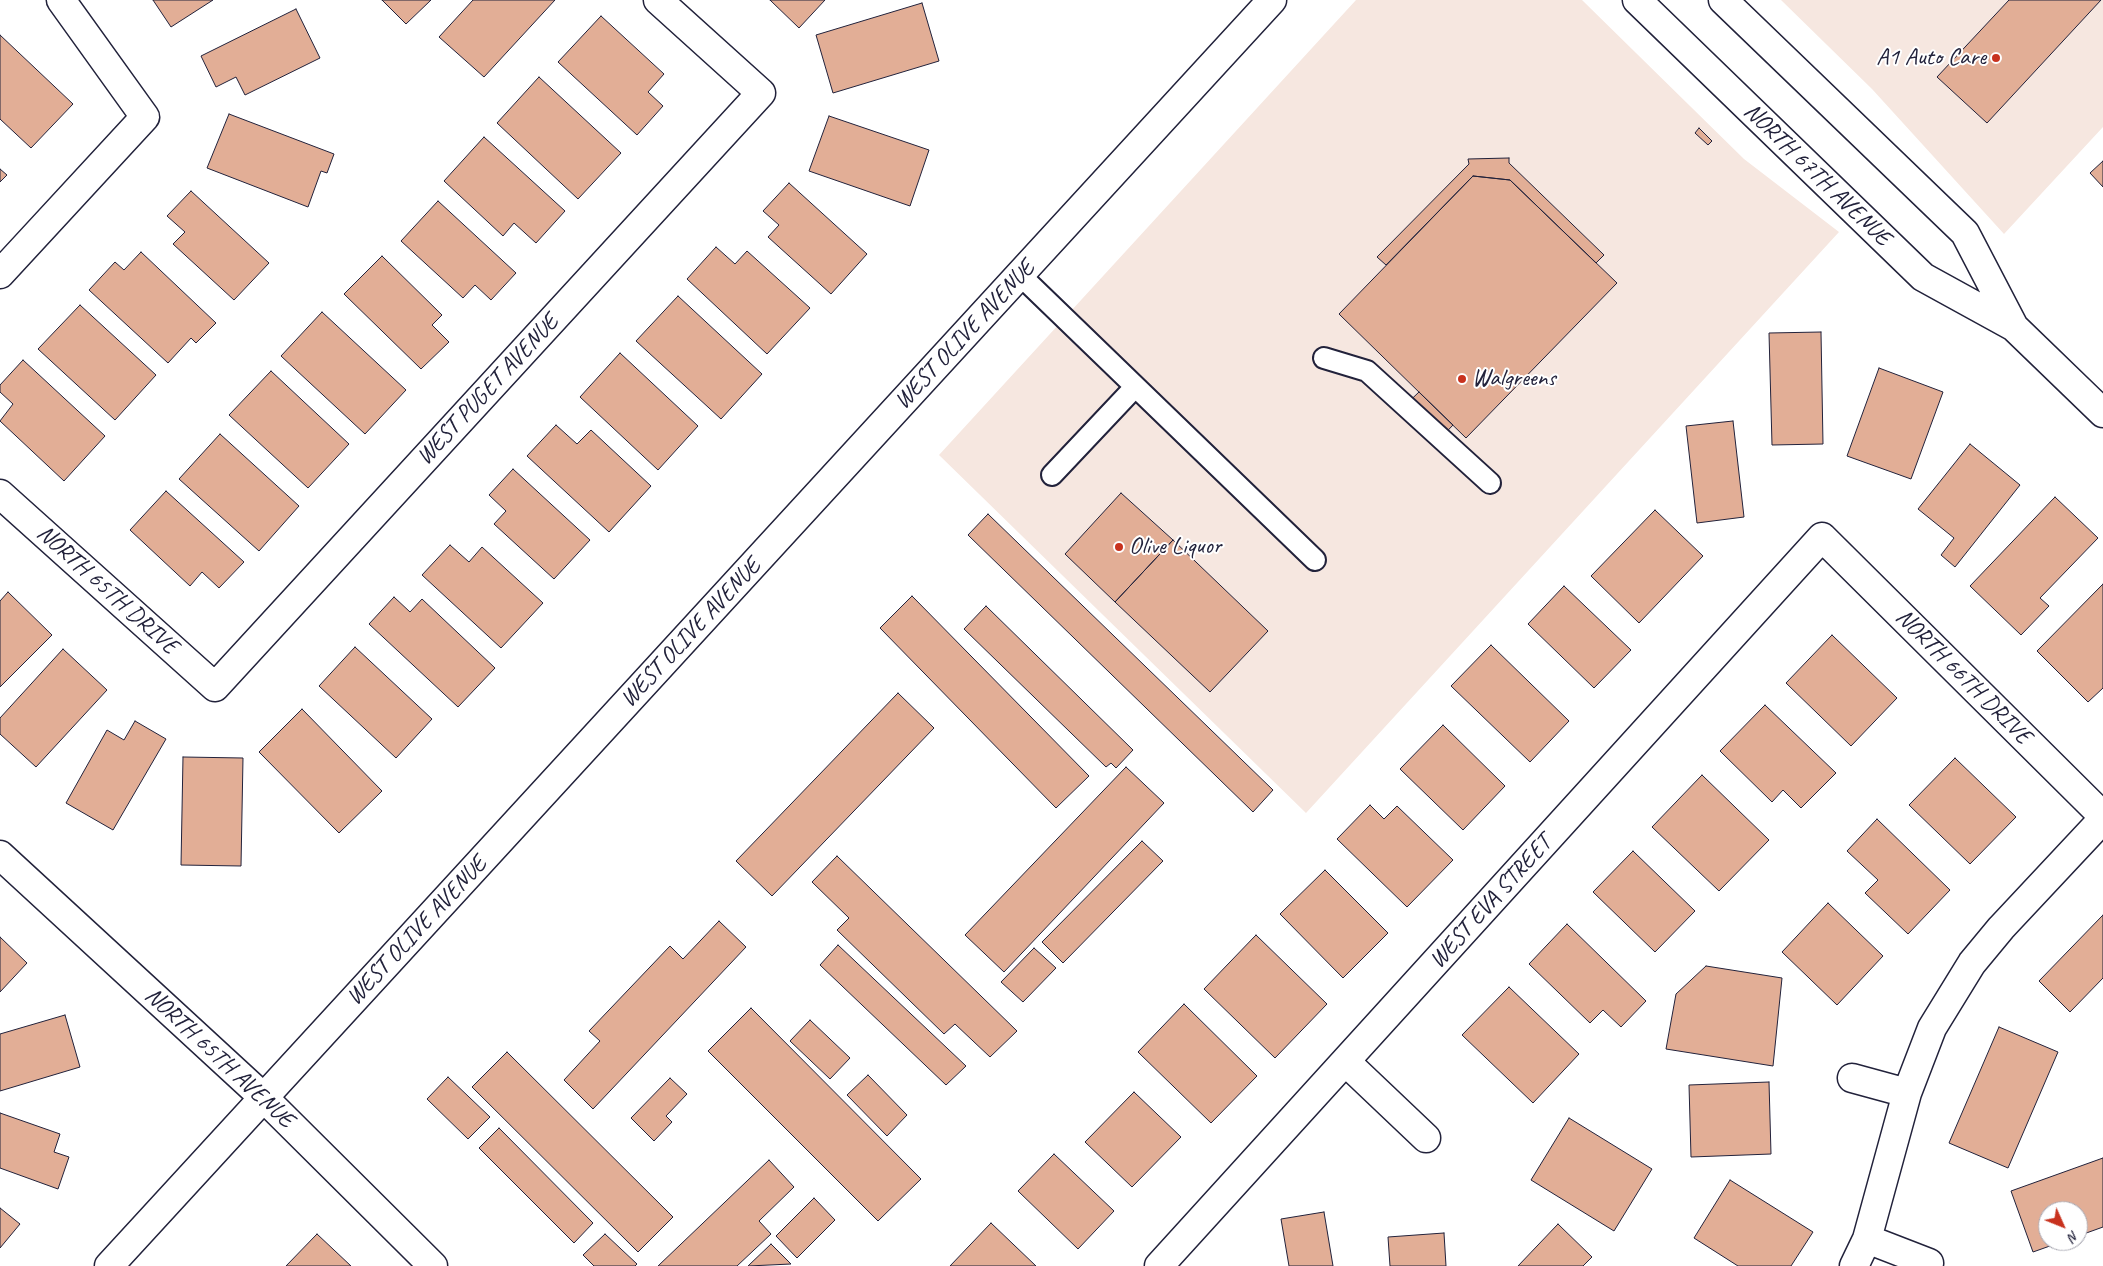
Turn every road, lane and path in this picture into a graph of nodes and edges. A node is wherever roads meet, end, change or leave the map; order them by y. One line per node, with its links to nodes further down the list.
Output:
1 (61, 0): 6 (street)
2 (658, 0): 17 (street, WEST PUGET AVENUE)
3 (1272, 0): 7 (street, WEST OLIVE AVENUE)
4 (1637, 0): 8 (street, NORTH 67TH AVENUE)
5 (1723, 0): 8 (street, NORTH 67TH AVENUE)
6 (0, 274)
7 (1020, 275): 10 (lane); 23 (street, WEST OLIVE AVENUE)
8 (2014, 327): 11 (street, NORTH 67TH AVENUE)
9 (1324, 358): 13 (lane)
10 (1135, 387): 12 (lane); 16 (lane)
11 (2103, 413)
12 (1052, 474)
13 (1490, 483)
14 (0, 494): 17 (street, NORTH 65TH DRIVE)
15 (1822, 538): 18 (street, NORTH 66TH DRIVE); 20 (street, WEST EVA STREET)
16 (1315, 560)
17 (215, 687)
18 (2103, 818): 22 (street)
19 (0, 855): 23 (street, NORTH 65TH AVENUE)
20 (1346, 1062): 24 (street); 29 (street, WEST EVA STREET)
21 (1852, 1078): 22 (street)
22 (1907, 1093): 25 (street)
23 (264, 1098): 27 (street, WEST OLIVE AVENUE); 28 (street, NORTH 65TH AVENUE)
24 (1426, 1138)
25 (1867, 1239): 26 (street); 30 (street)
26 (1929, 1262)
27 (110, 1266)
28 (433, 1266)
29 (1159, 1266)
30 (1854, 1266)

